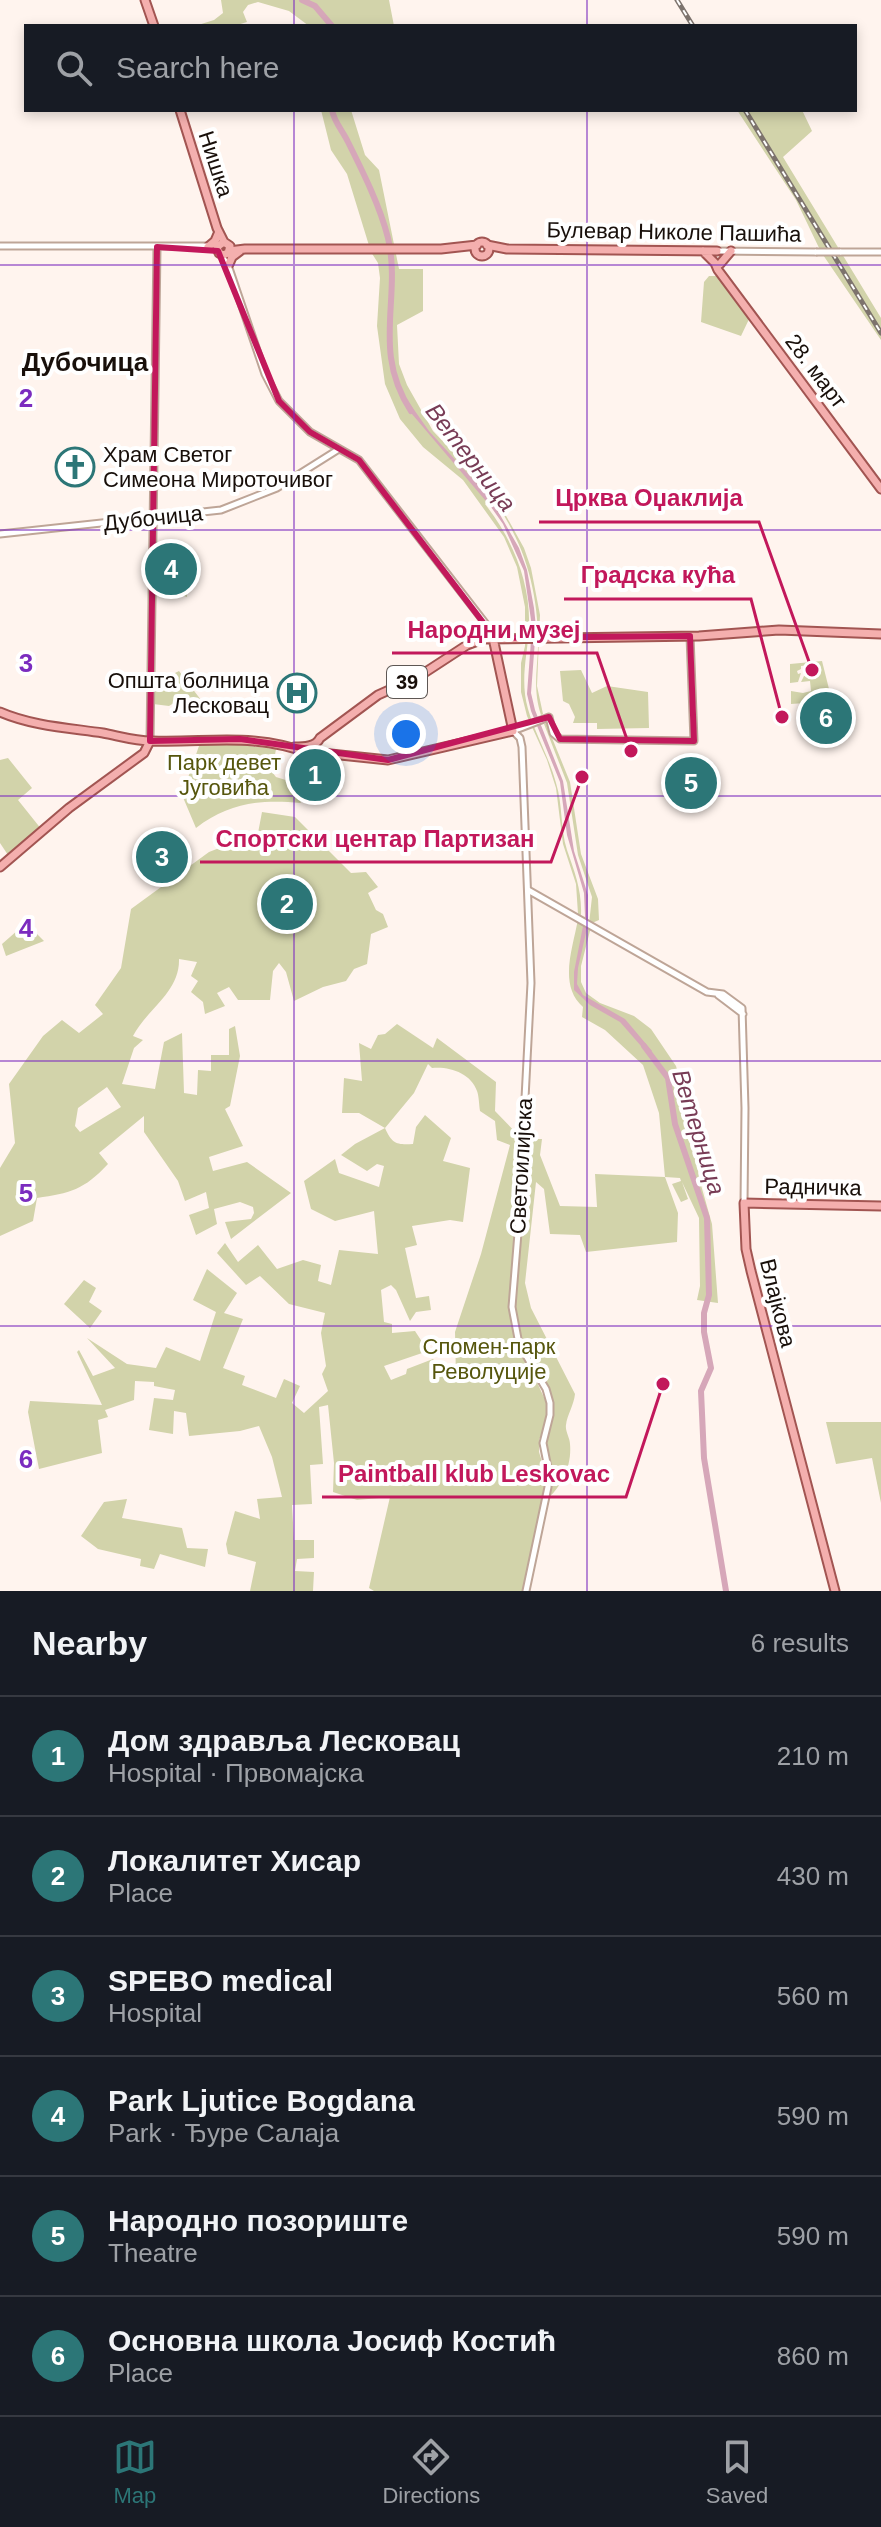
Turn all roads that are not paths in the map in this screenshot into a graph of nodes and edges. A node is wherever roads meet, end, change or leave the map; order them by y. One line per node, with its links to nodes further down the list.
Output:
1 (145, 0): 2 (main road)
2 (153, 24)
3 (181, 112): 4 (main road, Нишка)
4 (218, 231): 7 (main road); 9 (main road, Нишка)
5 (0, 246): 6 (street, Булевар Николе Пашића)
6 (157, 247): 8 (street, Булевар Николе Пашића); 19 (street)
7 (208, 247): 8 (street, Булевар Николе Пашића); 9 (street, Булевар Николе Пашића)
8 (192, 248): 9 (street)
9 (224, 248): 10 (main road, Булевар Николе Пашића); 16 (street)
10 (242, 250): 11 (main road, Булевар Николе Пашића); 16 (main road)
11 (703, 251): 12 (main road, Булевар Николе Пашића); 15 (main road)
12 (717, 251): 13 (street, Булевар Николе Пашића); 15 (main road, 28. март)
13 (731, 251): 14 (street, Булевар Николе Пашића, bridge); 15 (main road)
14 (881, 252)
15 (717, 263): 18 (main road, 28. март)
16 (229, 266): 17 (street)
17 (339, 449): 19 (street, Дубочица); 23 (street)
18 (881, 489)
19 (153, 517): 20 (street, Дубочица); 26 (street)
20 (0, 534)
21 (881, 634): 22 (main road, 39)
22 (690, 636): 23 (main road, 39); 25 (street)
23 (493, 638): 25 (main road); 27 (main road, 39)
24 (0, 712): 26 (main road)
25 (513, 731): 27 (main road); 29 (street, Светоилијска)
26 (150, 741): 27 (main road); 28 (main road)
27 (313, 748)
28 (0, 867)
29 (527, 890): 30 (street, Влајкова); 32 (street, Светоилијска)
30 (744, 1203): 31 (main road, Радничка); 33 (main road, Влајкова)
31 (881, 1206)
32 (526, 1591)
33 (835, 1591)

